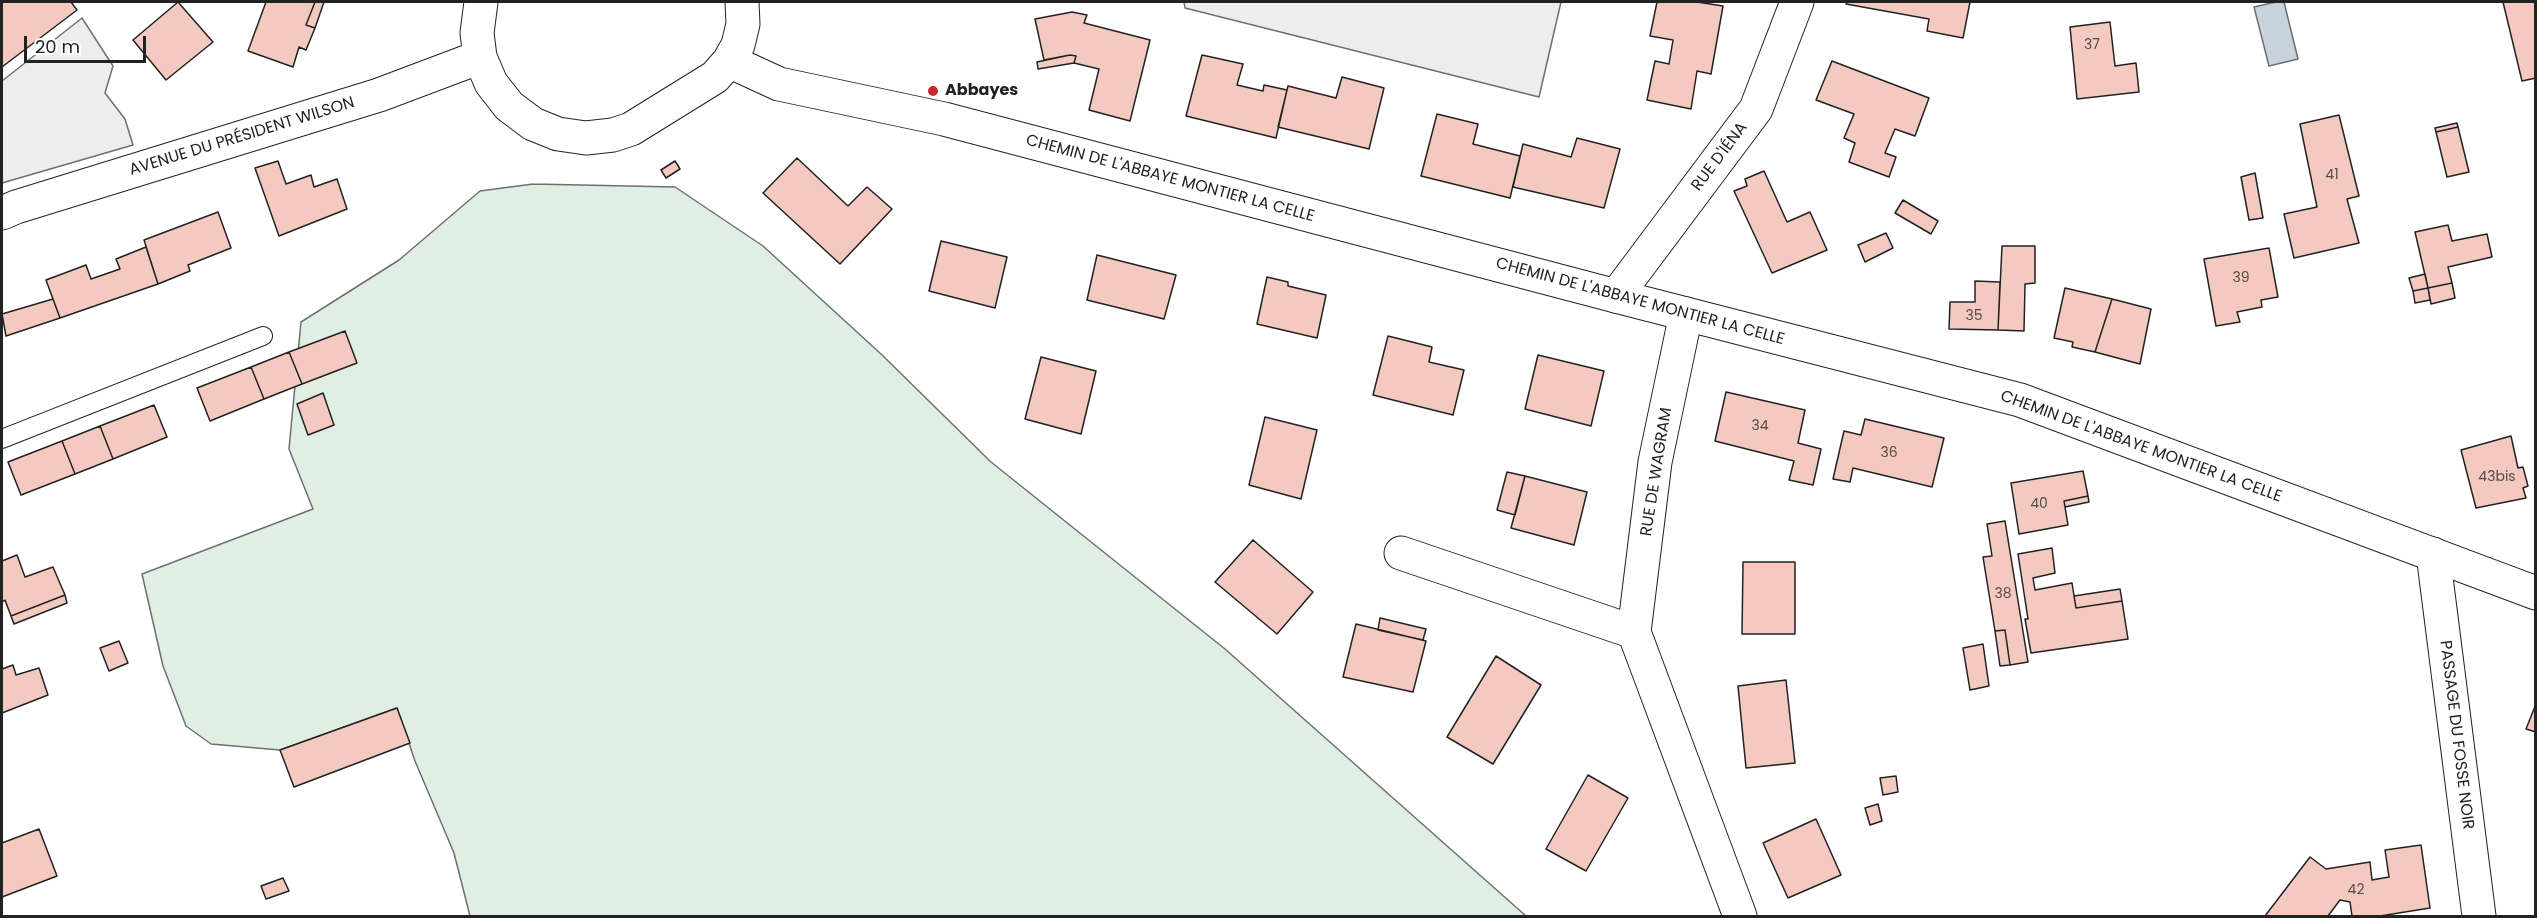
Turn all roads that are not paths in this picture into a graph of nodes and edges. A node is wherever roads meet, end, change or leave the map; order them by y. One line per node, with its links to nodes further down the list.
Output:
1 (481, 2): 4 (street)
2 (742, 2): 5 (street)
3 (1797, 2): 7 (street, RUE D'IÉNA)
4 (480, 57): 5 (street); 6 (street, AVENUE DU PRÉSIDENT WILSON)
5 (729, 61): 7 (street, CHEMIN DE L'ABBAYE MONTIER LA CELLE)
6 (2, 213)
7 (1616, 296): 8 (street, CHEMIN DE L'ABBAYE MONTIER LA CELLE)
8 (1686, 314): 12 (street, CHEMIN DE L'ABBAYE MONTIER LA CELLE); 14 (street, RUE DE WAGRAM)
9 (263, 336): 10 (lane)
10 (2, 439)
11 (1401, 553): 14 (street)
12 (2433, 554): 13 (street, CHEMIN DE L'ABBAYE MONTIER LA CELLE); 16 (street, PASSAGE DU FOSSE NOIR)
13 (2535, 593)
14 (1634, 632): 15 (street, RUE DE WAGRAM)
15 (1740, 916)
16 (2479, 916)

